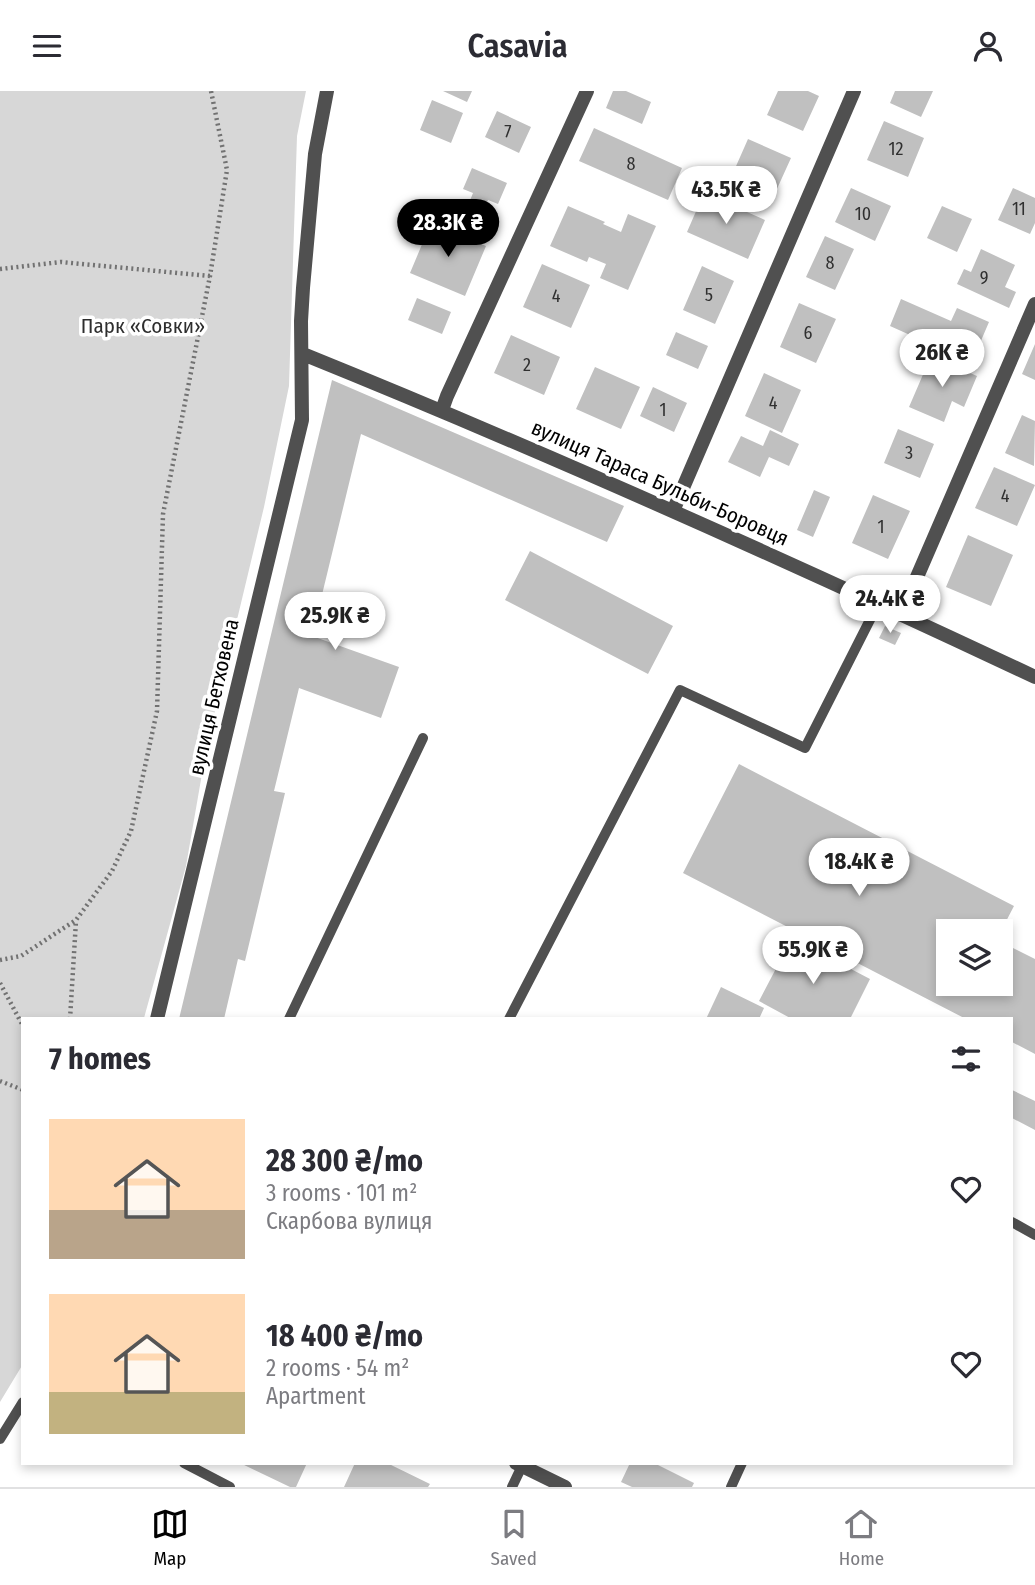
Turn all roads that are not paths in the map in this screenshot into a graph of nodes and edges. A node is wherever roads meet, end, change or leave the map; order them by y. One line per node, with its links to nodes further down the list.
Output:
1 (327, 91): 5 (street, вулиця Бетховена)
2 (587, 91): 6 (street)
3 (854, 91): 7 (street)
4 (1035, 304): 9 (street)
5 (303, 354): 6 (street, вулиця Тараса Бульби-Боровця); 12 (street, вулиця Бетховена)
6 (442, 410): 7 (street, вулиця Тараса Бульби-Боровця)
7 (673, 511): 8 (street, вулиця Тараса Бульби-Боровця)
8 (878, 604): 9 (street, вулиця Тараса Бульби-Боровця); 14 (lane)
9 (901, 614): 10 (street, вулиця Тараса Бульби-Боровця)
10 (1035, 677)
11 (423, 738): 13 (lane)
12 (157, 1017)
13 (290, 1017)
14 (510, 1017)
15 (1013, 1223): 16 (lane)
16 (1035, 1235)
17 (21, 1405): 18 (lane)
18 (0, 1439)
19 (188, 1465): 23 (lane)
20 (519, 1465): 24 (lane)
21 (521, 1465): 25 (street)
22 (741, 1465): 26 (lane)
23 (230, 1487)
24 (512, 1487)
25 (565, 1487)
26 (731, 1487)

